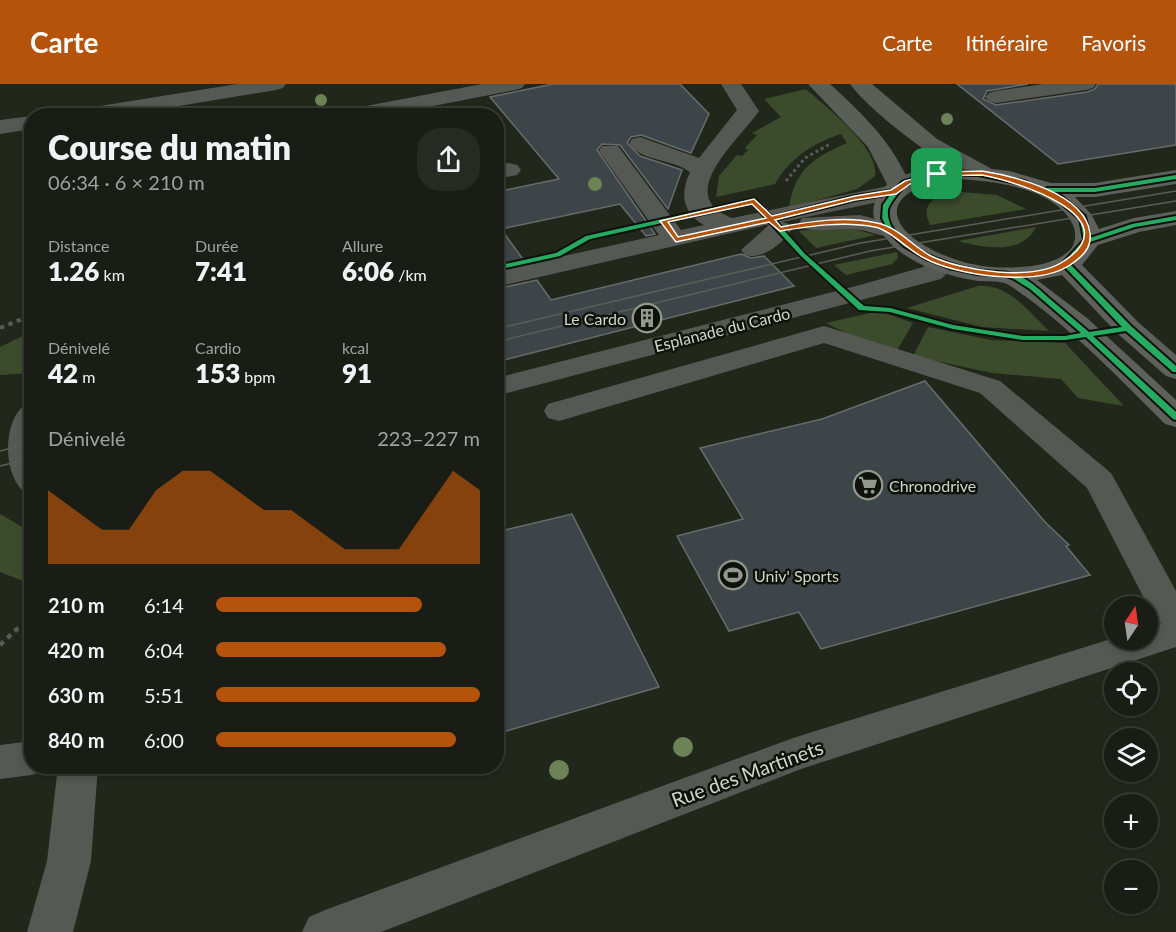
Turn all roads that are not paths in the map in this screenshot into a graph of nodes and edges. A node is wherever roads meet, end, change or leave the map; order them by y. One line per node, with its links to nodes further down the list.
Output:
1 (276, 84): 8 (street)
2 (515, 84): 9 (street)
3 (731, 84): 14 (street)
4 (818, 84): 17 (highway)
5 (860, 84): 15 (highway)
6 (1086, 84): 7 (street)
7 (996, 97)
8 (125, 108)
9 (388, 108)
10 (24, 123): 11 (street)
11 (0, 127)
12 (640, 144): 14 (street)
13 (610, 151): 23 (street)
14 (700, 169): 21 (street)
15 (982, 173): 17 (main road); 18 (main road)
16 (1176, 177): 18 (main road)
17 (896, 189): 19 (street); 22 (main road)
18 (1044, 190): 24 (main road)
19 (768, 216): 21 (street); 22 (street); 25 (street); 32 (street)
20 (1176, 218): 24 (main road)
21 (733, 227): 23 (street)
22 (890, 230): 26 (main road)
23 (676, 240): 29 (street)
24 (1088, 241): 27 (main road)
25 (754, 250)
26 (934, 260): 28 (main road); 31 (street); 35 (street, Esplanade du Cardo)
27 (1066, 264): 28 (main road); 33 (main road)
28 (1011, 275): 38 (main road)
29 (504, 277)
30 (798, 287): 31 (street)
31 (839, 289): 34 (street)
32 (504, 292)
33 (1176, 370)
34 (504, 376)
35 (504, 385)
36 (20, 409): 39 (street)
37 (560, 411): 40 (street)
38 (1176, 417)
39 (24, 479)
40 (1176, 617)
41 (1176, 633): 46 (street, Rue des Martinets)
42 (24, 759): 43 (street)
43 (0, 762)
44 (77, 774): 45 (street)
45 (50, 932)
46 (325, 932)

